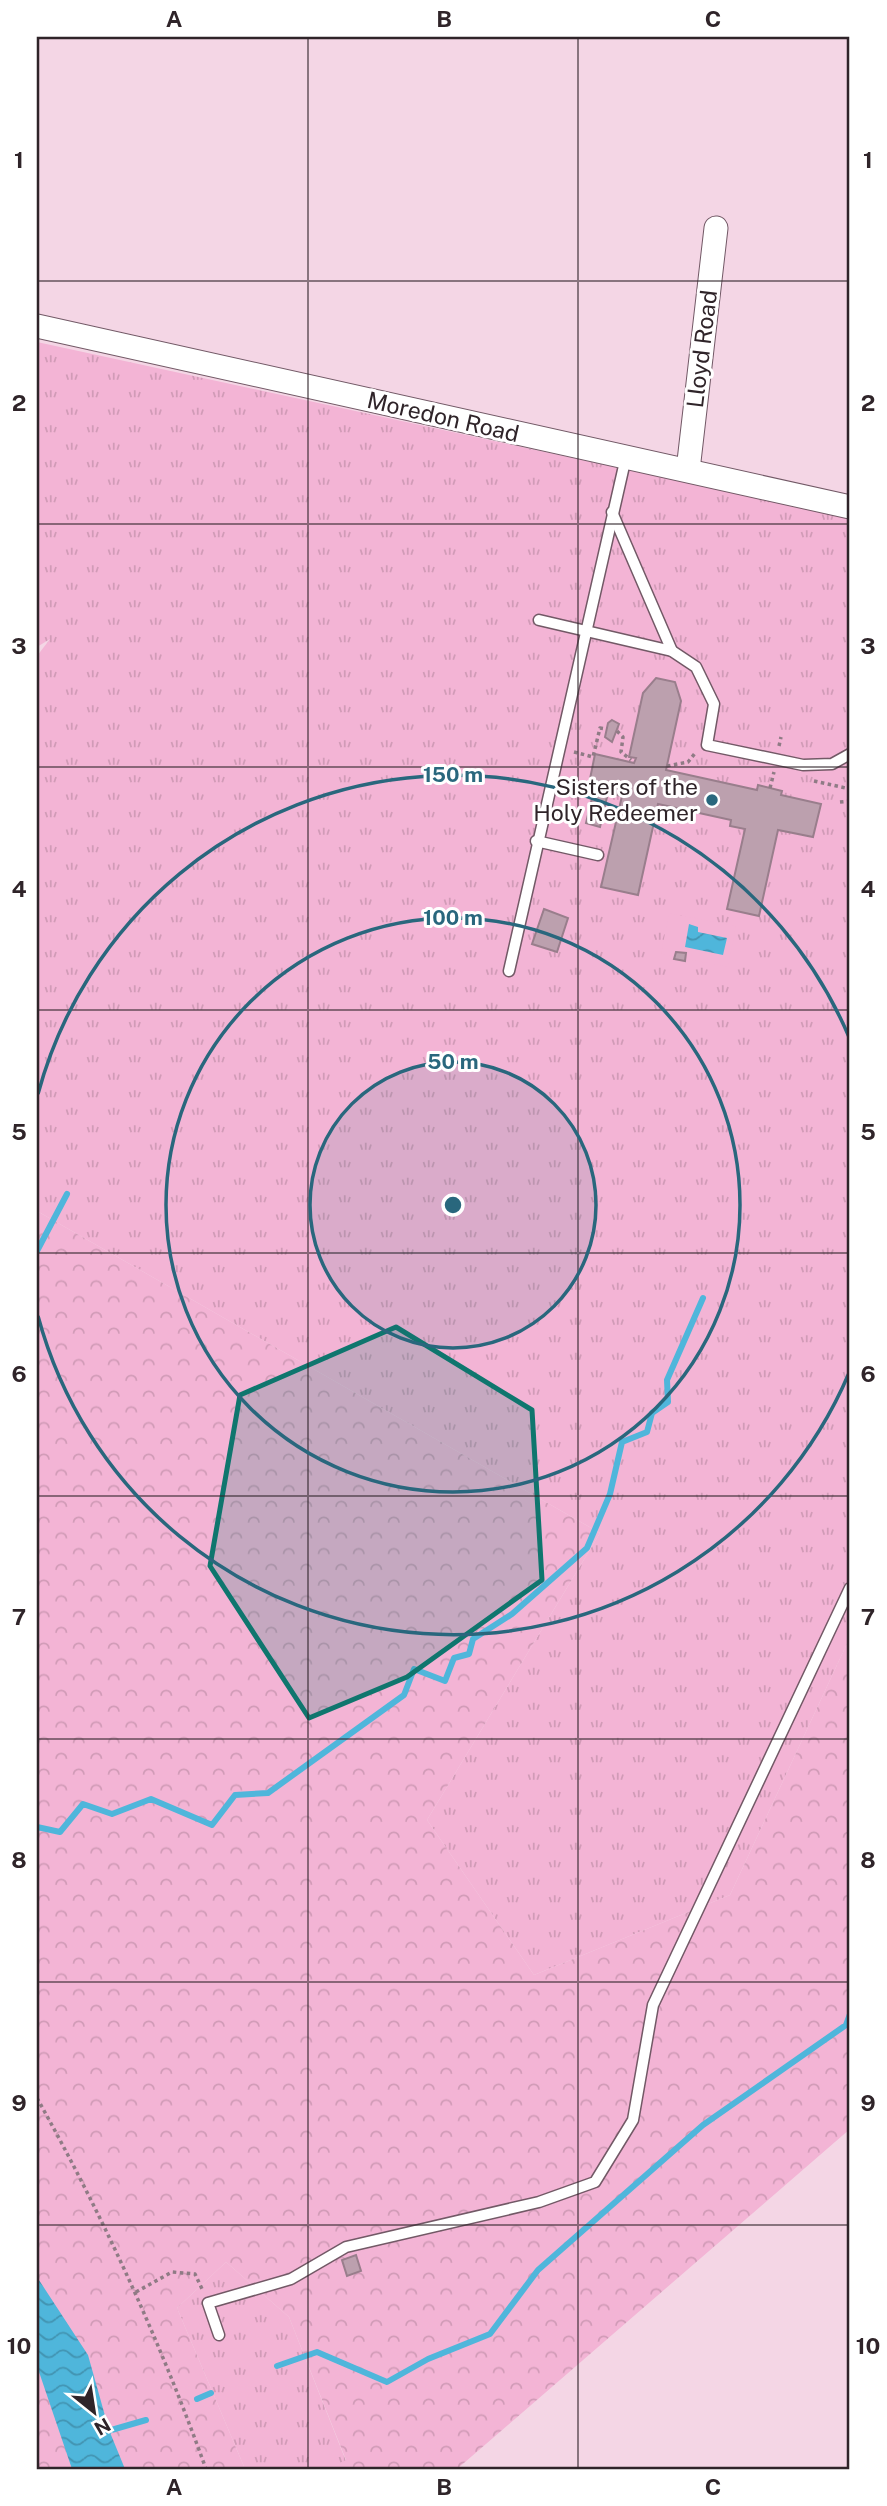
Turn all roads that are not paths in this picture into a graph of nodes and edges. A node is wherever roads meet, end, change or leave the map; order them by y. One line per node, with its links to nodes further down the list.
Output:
1 (716, 228): 4 (street, Lloyd Road)
2 (37, 326): 3 (street, Moredon Road)
3 (626, 457): 4 (street, Moredon Road); 6 (lane)
4 (688, 470): 5 (street, Moredon Road)
5 (850, 507)
6 (612, 512): 8 (lane); 9 (lane)
7 (539, 620): 8 (lane)
8 (585, 630): 9 (lane); 11 (lane)
9 (672, 651): 10 (lane)
10 (850, 754)
11 (536, 841): 12 (lane); 13 (lane)
12 (598, 855)
13 (509, 971)
14 (850, 1588): 15 (lane)
15 (219, 2336)

